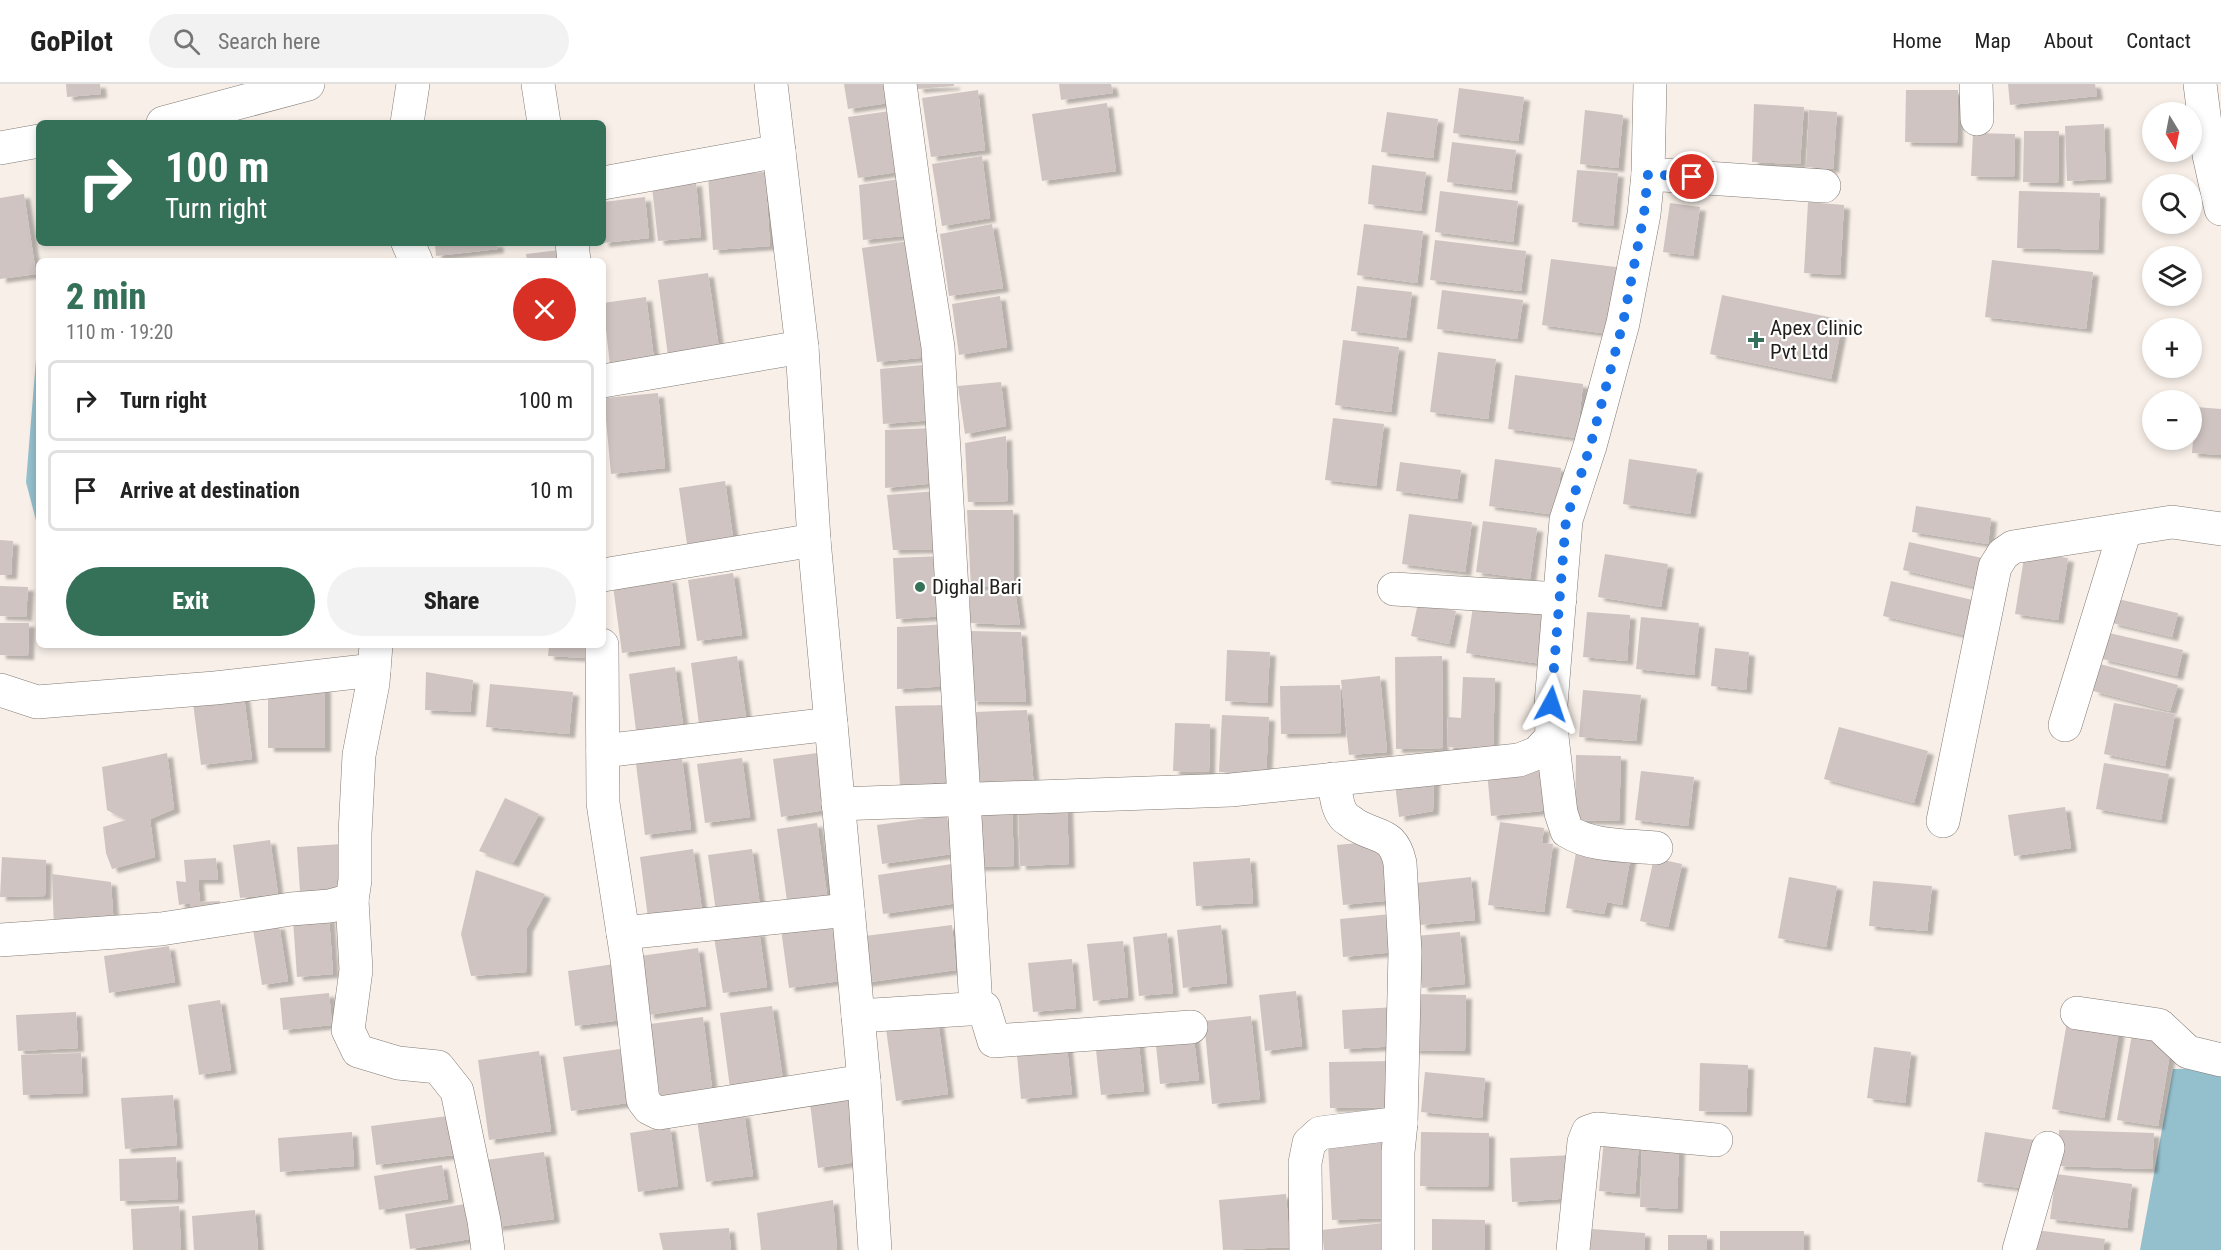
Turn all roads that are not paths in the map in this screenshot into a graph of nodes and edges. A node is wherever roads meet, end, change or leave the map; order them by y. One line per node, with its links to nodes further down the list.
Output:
1 (309, 84): 10 (street)
2 (413, 84): 11 (street)
3 (538, 84): 12 (street)
4 (771, 84): 15 (street)
5 (900, 84): 36 (street)
6 (1650, 84): 16 (street)
7 (1976, 84): 9 (street)
8 (2200, 84): 19 (street)
9 (1977, 119)
10 (175, 120)
11 (407, 120)
12 (544, 120)
13 (36, 142): 14 (street)
14 (0, 148)
15 (779, 151): 17 (street); 20 (street)
16 (1648, 174): 18 (street); 27 (street)
17 (606, 182)
18 (1824, 186)
19 (2221, 209)
20 (802, 347): 21 (street); 24 (street)
21 (606, 380)
22 (2125, 530): 23 (street); 32 (street); 38 (street)
23 (2221, 530)
24 (814, 540): 25 (street); 31 (street)
25 (606, 575)
26 (1395, 589): 27 (street)
27 (1560, 599): 33 (street)
28 (602, 648): 34 (street)
29 (375, 658): 30 (street); 40 (street)
30 (0, 690)
31 (831, 724): 34 (street); 37 (street)
32 (2066, 726)
33 (1552, 737): 35 (street); 39 (street)
34 (603, 751): 42 (street)
35 (1333, 779): 36 (street); 50 (street)
36 (965, 801): 37 (street); 44 (street)
37 (838, 804): 41 (street)
38 (1943, 821)
39 (1656, 848)
40 (352, 900): 43 (street); 53 (street)
41 (848, 910): 42 (street); 46 (street)
42 (623, 933): 49 (street)
43 (0, 940)
44 (976, 1008): 46 (street); 47 (street)
45 (2077, 1013): 48 (street)
46 (858, 1016): 49 (street)
47 (1191, 1027)
48 (2221, 1060)
49 (864, 1081): 54 (street)
50 (1401, 1123): 55 (street); 56 (street)
51 (1716, 1140): 57 (street)
52 (2048, 1148): 58 (street)
53 (488, 1250)
54 (875, 1250)
55 (1306, 1250)
56 (1398, 1250)
57 (1573, 1250)
58 (2019, 1250)

